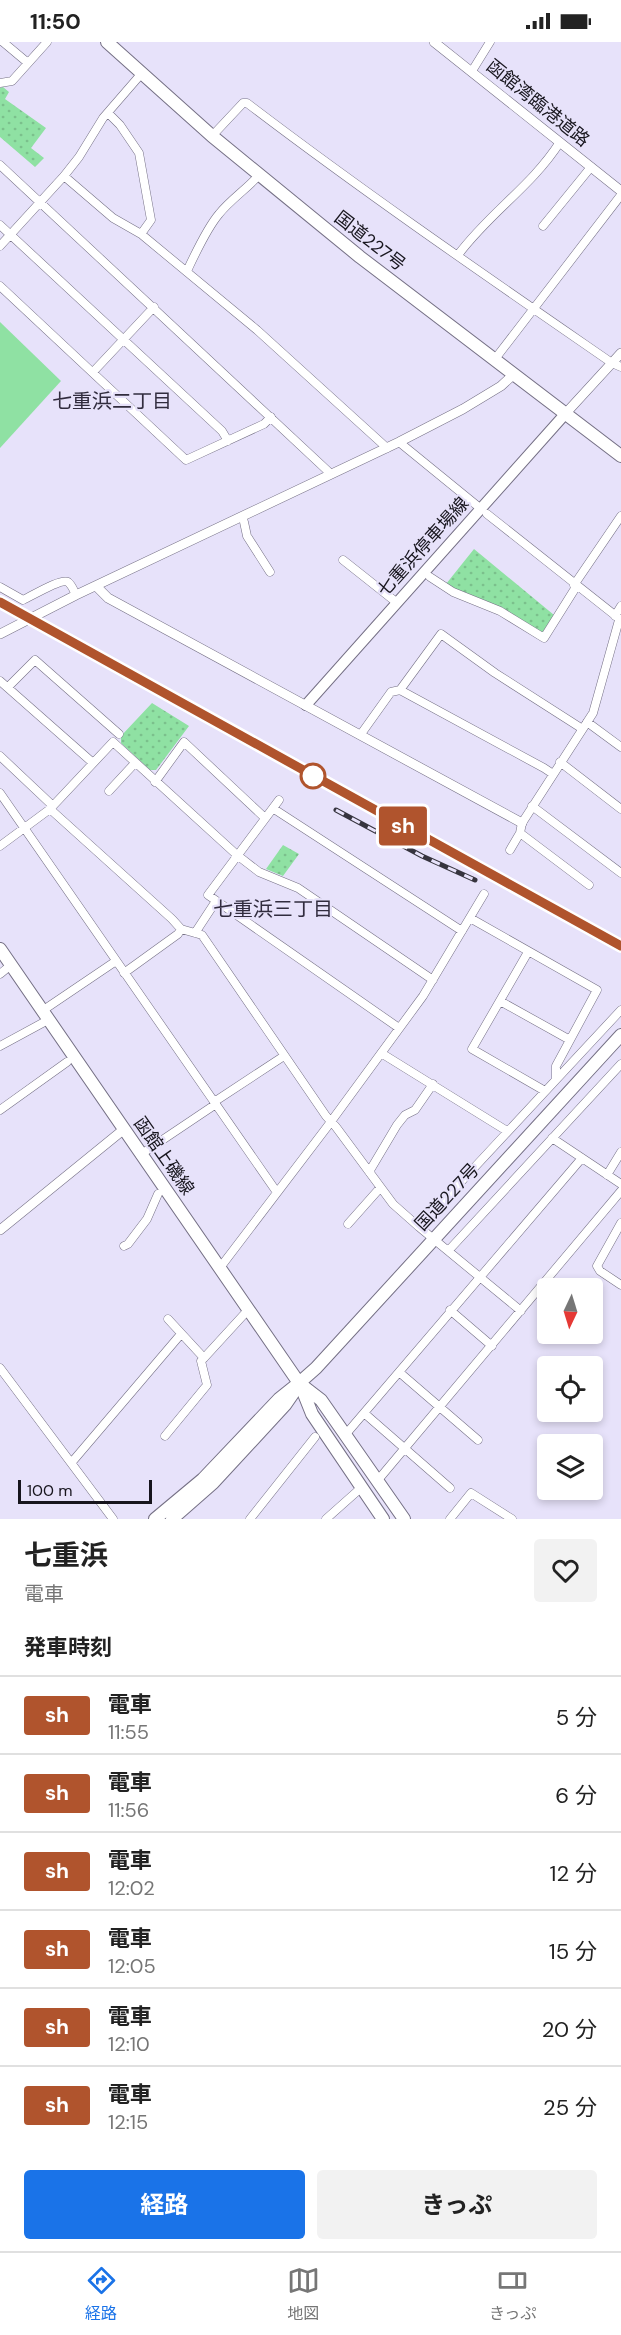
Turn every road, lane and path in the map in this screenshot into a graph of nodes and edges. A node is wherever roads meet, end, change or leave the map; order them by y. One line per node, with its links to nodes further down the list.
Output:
1 (3, 42): 6 (street)
2 (47, 42): 6 (street)
3 (106, 42): 8 (main road, 国道227号)
4 (434, 42): 7 (street, 函館湾臨港道路)
5 (490, 42): 7 (street)
6 (28, 63): 9 (street)
7 (472, 71): 12 (street, 函館湾臨港道路)
8 (142, 73): 10 (street); 11 (main road, 国道227号)
9 (0, 83)
10 (108, 113): 16 (street); 22 (street)
11 (212, 136): 15 (main road, 国道227号); 25 (street)
12 (560, 142): 14 (street, 函館湾臨港道路); 25 (street)
13 (0, 165): 19 (street)
14 (591, 167): 17 (street, 函館湾臨港道路); 21 (street)
15 (260, 174): 26 (street); 32 (main road, 国道227号)
16 (64, 176): 19 (street); 22 (street)
17 (621, 190)
18 (621, 195): 29 (street)
19 (41, 202): 23 (street); 28 (street)
20 (0, 225): 23 (street)
21 (543, 226)
22 (141, 234): 26 (street)
23 (10, 235): 24 (street); 30 (street)
24 (0, 246)
25 (458, 255): 29 (street)
26 (187, 271): 40 (street)
27 (0, 286): 34 (street)
28 (154, 307): 30 (street); 37 (street)
29 (535, 309): 32 (street); 33 (street)
30 (123, 340): 34 (street); 38 (street)
31 (621, 353): 33 (street)
32 (495, 359): 35 (main road, 国道227号)
33 (616, 365): 36 (street)
34 (93, 372): 38 (street)
35 (514, 374): 36 (main road, 国道227号); 39 (street)
36 (566, 413): 41 (main road, 国道227号); 43 (main road, 七重浜停車場線)
37 (271, 417): 38 (street); 42 (street)
38 (228, 441)
39 (399, 442): 40 (street); 43 (street)
40 (387, 448): 42 (street)
41 (621, 456)
42 (331, 474): 49 (street)
43 (483, 511): 50 (street); 53 (main road, 七重浜停車場線)
44 (621, 516): 50 (street)
45 (244, 522): 47 (street)
46 (344, 560): 53 (street)
47 (270, 572)
48 (430, 577): 50 (street)
49 (96, 586): 52 (street); 60 (street)
50 (575, 586): 55 (street)
51 (0, 587): 52 (street)
52 (76, 595): 56 (street)
53 (396, 602): 60 (main road, 七重浜停車場線)
54 (621, 606): 55 (street)
55 (618, 619): 61 (street)
56 (0, 634)
57 (0, 681): 58 (street)
58 (8, 687): 63 (street); 68 (street)
59 (400, 690): 62 (street); 64 (street); 70 (street)
60 (306, 705): 64 (street)
61 (587, 722): 62 (street); 65 (street)
62 (581, 728): 67 (street)
63 (119, 734)
64 (361, 734): 80 (street)
65 (621, 747)
66 (0, 756): 76 (street)
67 (560, 762): 70 (street); 78 (street)
68 (93, 763): 69 (street); 76 (street)
69 (135, 763): 71 (street); 72 (street)
70 (553, 774): 75 (street)
71 (155, 782): 79 (street); 84 (street)
72 (109, 791)
73 (0, 793): 81 (street)
74 (279, 800): 77 (street)
75 (532, 806): 80 (street); 85 (street)
76 (52, 807): 81 (street); 90 (street)
77 (274, 809): 79 (street); 91 (street)
78 (621, 809)
79 (265, 818): 84 (street)
80 (521, 828): 83 (street); 86 (street)
81 (24, 829): 82 (street); 95 (street)
82 (0, 846)
83 (510, 850)
84 (237, 855): 88 (street); 99 (street)
85 (621, 873)
86 (589, 885)
87 (484, 894): 89 (street)
88 (216, 901): 92 (street); 103 (street)
89 (470, 918): 91 (street); 94 (street)
90 (181, 929): 92 (street); 97 (street)
91 (462, 931): 99 (street)
92 (195, 933): 108 (street)
93 (0, 949): 96 (main road, 函館上磯線)
94 (528, 952): 100 (street); 105 (street)
95 (116, 962): 97 (street); 102 (street)
96 (11, 965): 98 (street); 102 (main road, 函館上磯線)
97 (124, 973): 116 (street)
98 (0, 974)
99 (433, 980): 103 (street)
100 (500, 1001): 105 (street); 115 (street)
101 (621, 1010): 113 (street)
102 (45, 1015): 106 (street); 119 (main road, 函館上磯線)
103 (399, 1028): 107 (street)
104 (621, 1035): 136 (main road, 国道227号)
105 (570, 1040): 113 (street)
106 (0, 1046)
107 (381, 1053): 114 (street); 118 (street)
108 (284, 1056): 116 (street); 118 (street)
109 (67, 1062): 117 (street)
110 (621, 1064): 111 (street)
111 (613, 1072): 112 (street); 121 (street)
112 (621, 1077)
113 (556, 1079): 115 (street)
114 (434, 1084): 120 (street); 125 (street)
115 (545, 1091): 120 (street)
116 (215, 1103): 123 (street); 129 (street)
117 (0, 1110)
118 (331, 1121): 125 (street); 129 (street)
119 (123, 1130): 123 (main road, 函館上磯線); 135 (street)
120 (507, 1131): 134 (street)
121 (552, 1138): 124 (street); 138 (street)
122 (621, 1152): 126 (street)
123 (140, 1155): 139 (main road, 函館上磯線)
124 (582, 1158): 126 (street); 140 (street)
125 (369, 1172): 128 (street)
126 (607, 1175): 127 (street)
127 (621, 1184)
128 (380, 1188): 133 (street); 134 (street)
129 (276, 1191): 139 (street)
130 (621, 1191): 144 (street)
131 (158, 1194): 137 (street)
132 (621, 1223): 141 (street)
133 (348, 1224)
134 (419, 1227): 136 (street)
135 (0, 1230)
136 (433, 1239): 138 (street); 151 (main road, 国道227号)
137 (124, 1246)
138 (449, 1250): 140 (street)
139 (219, 1269): 142 (main road, 函館上磯線)
140 (480, 1276): 143 (street); 144 (street)
141 (621, 1285)
142 (248, 1310): 148 (street); 151 (main road, 函館上磯線)
143 (450, 1310): 147 (street); 150 (street)
144 (521, 1311): 147 (street)
145 (168, 1319): 146 (street)
146 (181, 1334): 148 (street); 159 (street)
147 (492, 1346): 152 (street)
148 (204, 1358): 155 (street)
149 (0, 1368): 159 (street)
150 (399, 1372): 152 (street); 153 (street)
151 (299, 1383): 154 (main road); 161 (main road); 164 (main road); 165 (main road)
152 (440, 1408): 157 (street); 158 (street)
153 (364, 1413): 154 (street); 158 (street)
154 (346, 1434): 160 (main road)
155 (165, 1436)
156 (315, 1437): 166 (street)
157 (478, 1440)
158 (405, 1449): 160 (street); 162 (street)
159 (72, 1462): 163 (street)
160 (378, 1480): 169 (main road)
161 (362, 1487): 167 (street); 168 (main road)
162 (450, 1488)
163 (113, 1519)
164 (156, 1519)
165 (172, 1519)
166 (250, 1519)
167 (326, 1519)
168 (383, 1519)
169 (404, 1519)
170 (450, 1519): 171 (street)
171 (512, 1519)

